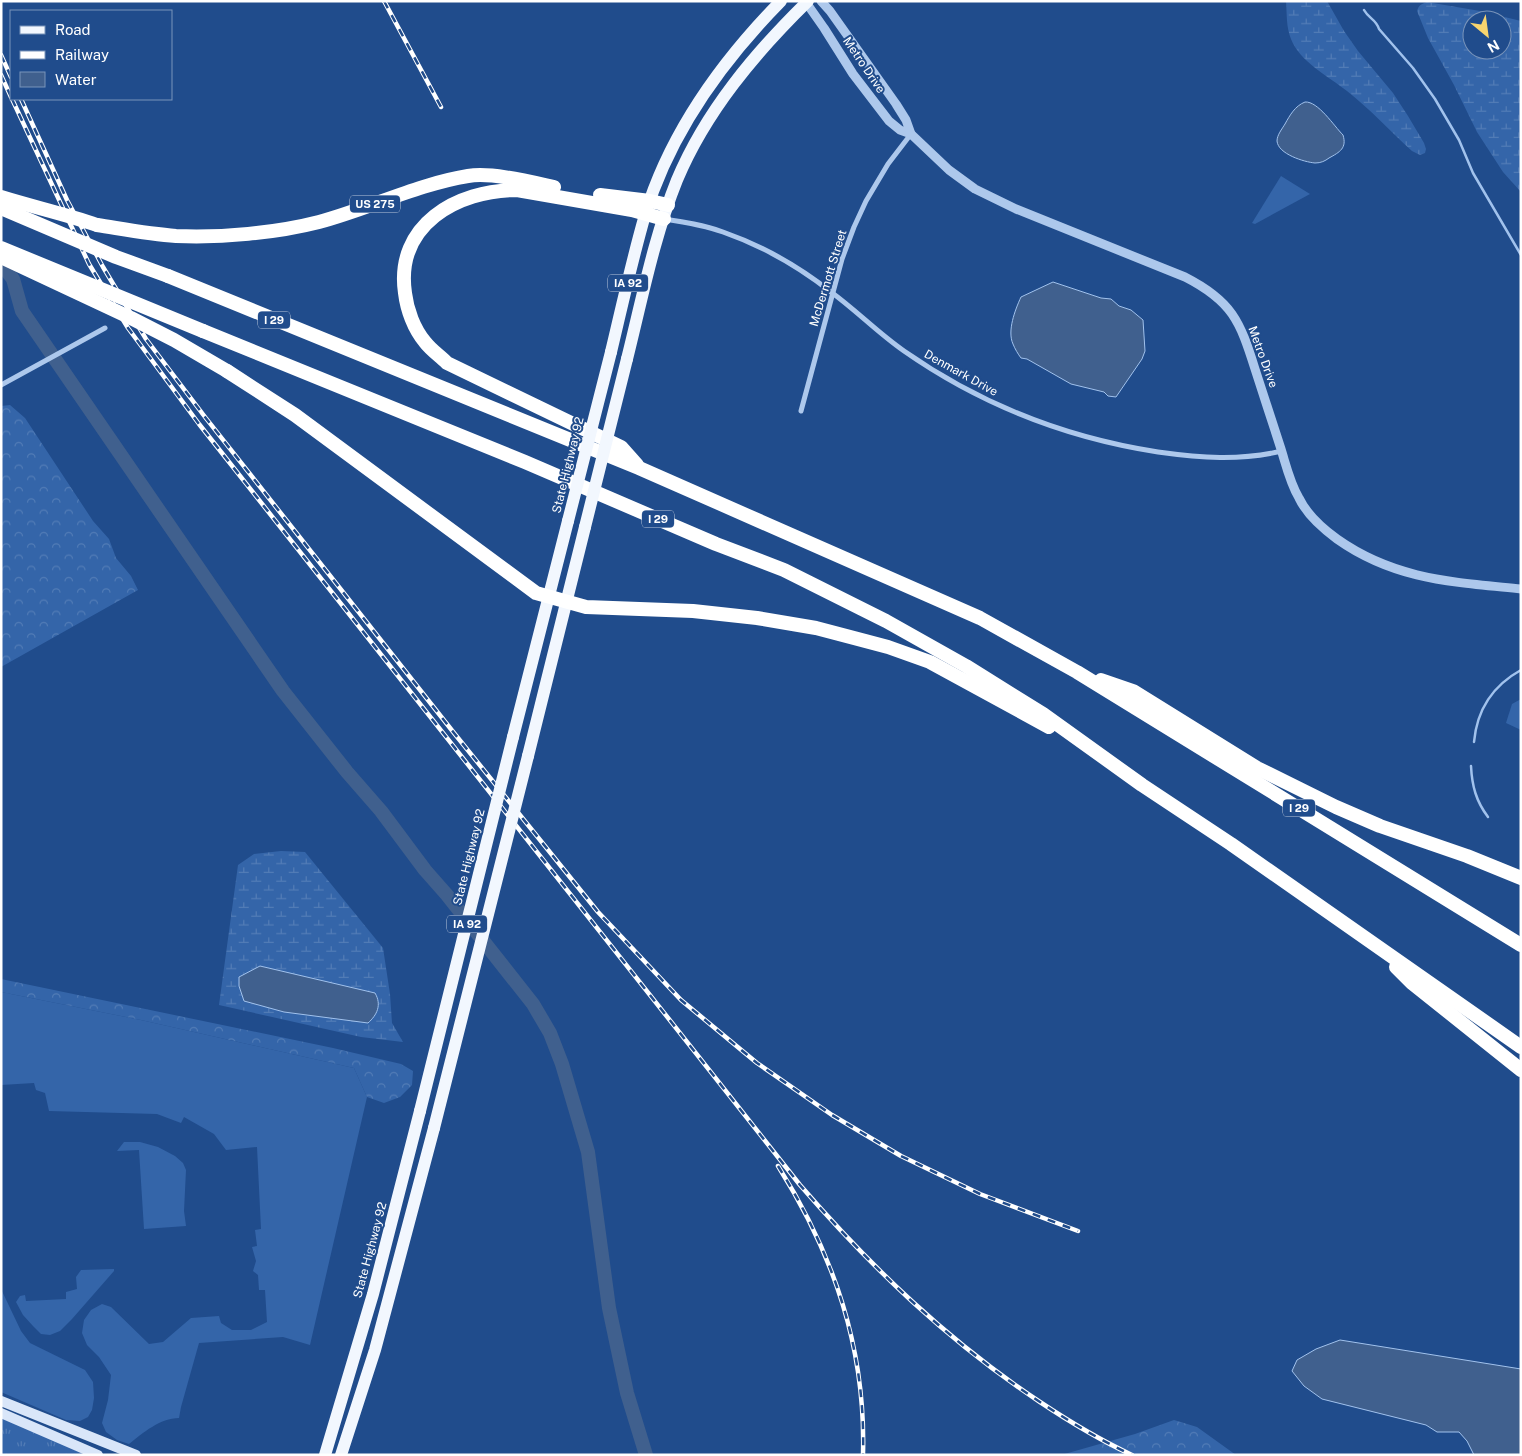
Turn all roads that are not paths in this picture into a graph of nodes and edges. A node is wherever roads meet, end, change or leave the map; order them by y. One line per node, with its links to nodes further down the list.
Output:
1 (782, 1): 6 (main road)
2 (821, 1): 4 (street, Metro Drive)
3 (806, 2): 4 (street, Metro Drive); 8 (main road)
4 (911, 134): 12 (street, McDermott Street); 16 (street, Metro Drive)
5 (1, 197): 6 (highway, US 275, bridge)
6 (650, 201): 8 (highway); 9 (main road, IA 92)
7 (1, 208): 17 (highway, I 29, bridge)
8 (666, 212): 9 (highway); 12 (street, Denmark Drive); 20 (main road, bridge)
9 (645, 215): 17 (highway); 19 (main road, State Highway 92 / IA 92, bridge)
10 (1, 248): 22 (highway, I 29, bridge)
11 (1, 257): 19 (highway, bridge)
12 (833, 293): 15 (street, McDermott Street); 16 (street, Denmark Drive)
13 (105, 328): 14 (street)
14 (1, 385)
15 (801, 411)
16 (1282, 451): 18 (street, Metro Drive)
17 (639, 468): 21 (highway, I 29)
18 (1521, 589)
19 (550, 596): 20 (highway); 34 (main road, State Highway 92 / IA 92, bridge)
20 (566, 601): 22 (highway); 35 (main road, IA 92, bridge)
21 (1077, 672): 23 (highway); 25 (highway, I 29)
22 (1092, 749): 24 (highway, I 29)
23 (1521, 878)
24 (1375, 945): 26 (highway, I 29); 27 (highway)
25 (1521, 946)
26 (1521, 1047)
27 (1521, 1070)
28 (1, 1400): 30 (main road)
29 (1, 1413): 31 (main road)
30 (92, 1437): 31 (street); 33 (main road)
31 (85, 1452): 32 (main road)
32 (98, 1455)
33 (136, 1455)
34 (325, 1455)
35 (341, 1455)

